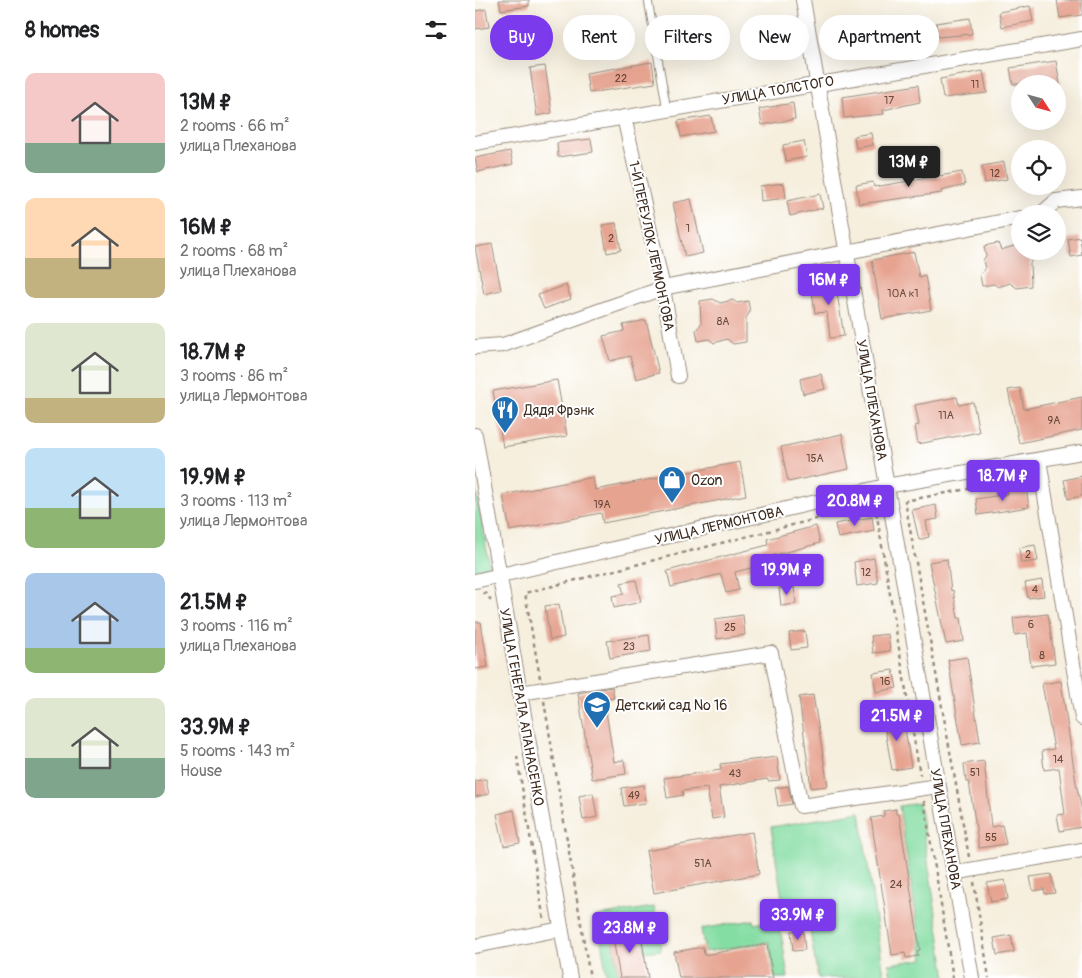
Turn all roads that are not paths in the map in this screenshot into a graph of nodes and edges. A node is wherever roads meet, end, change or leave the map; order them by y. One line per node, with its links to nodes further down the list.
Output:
1 (648, 0): 5 (lane)
2 (803, 0): 4 (street, УЛИЦА ПЛЕХАНОВА)
3 (1082, 38): 4 (street, УЛИЦА ТОЛСТОГО)
4 (817, 84): 5 (street, УЛИЦА ТОЛСТОГО); 11 (street, УЛИЦА ПЛЕХАНОВА)
5 (667, 110): 6 (street, УЛИЦА ТОЛСТОГО)
6 (624, 117): 7 (street, УЛИЦА ТОЛСТОГО); 12 (street, 1-Й ПЕРЕУЛОК ЛЕРМОНТОВА)
7 (475, 144)
8 (1082, 198): 9 (street)
9 (1051, 205)
10 (1011, 220): 11 (street)
11 (846, 253): 12 (street); 18 (street, УЛИЦА ПЛЕХАНОВА)
12 (663, 288): 13 (street); 14 (street, 1-Й ПЕРЕУЛОК ЛЕРМОНТОВА)
13 (475, 346)
14 (678, 376)
15 (475, 435): 19 (street, УЛИЦА ГЕНЕРАЛА АПАНАСЕНКО)
16 (1082, 452): 17 (street, УЛИЦА ЛЕРМОНТОВА)
17 (1039, 460): 18 (street, УЛИЦА ЛЕРМОНТОВА); 22 (street)
18 (886, 486): 19 (street, УЛИЦА ЛЕРМОНТОВА); 23 (street, УЛИЦА ПЛЕХАНОВА)
19 (499, 576): 20 (street, УЛИЦА ЛЕРМОНТОВА); 21 (street, УЛИЦА ГЕНЕРАЛА АПАНАСЕНКО)
20 (477, 587)
21 (519, 693): 23 (street); 26 (street, УЛИЦА ГЕНЕРАЛА АПАНАСЕНКО)
22 (1082, 718)
23 (938, 786): 25 (street, УЛИЦА ПЛЕХАНОВА)
24 (1082, 850): 25 (street)
25 (953, 872): 29 (street, УЛИЦА ПЛЕХАНОВА)
26 (561, 929): 27 (street); 28 (street, УЛИЦА ГЕНЕРАЛА АПАНАСЕНКО)
27 (475, 946)
28 (570, 978)
29 (972, 978)

